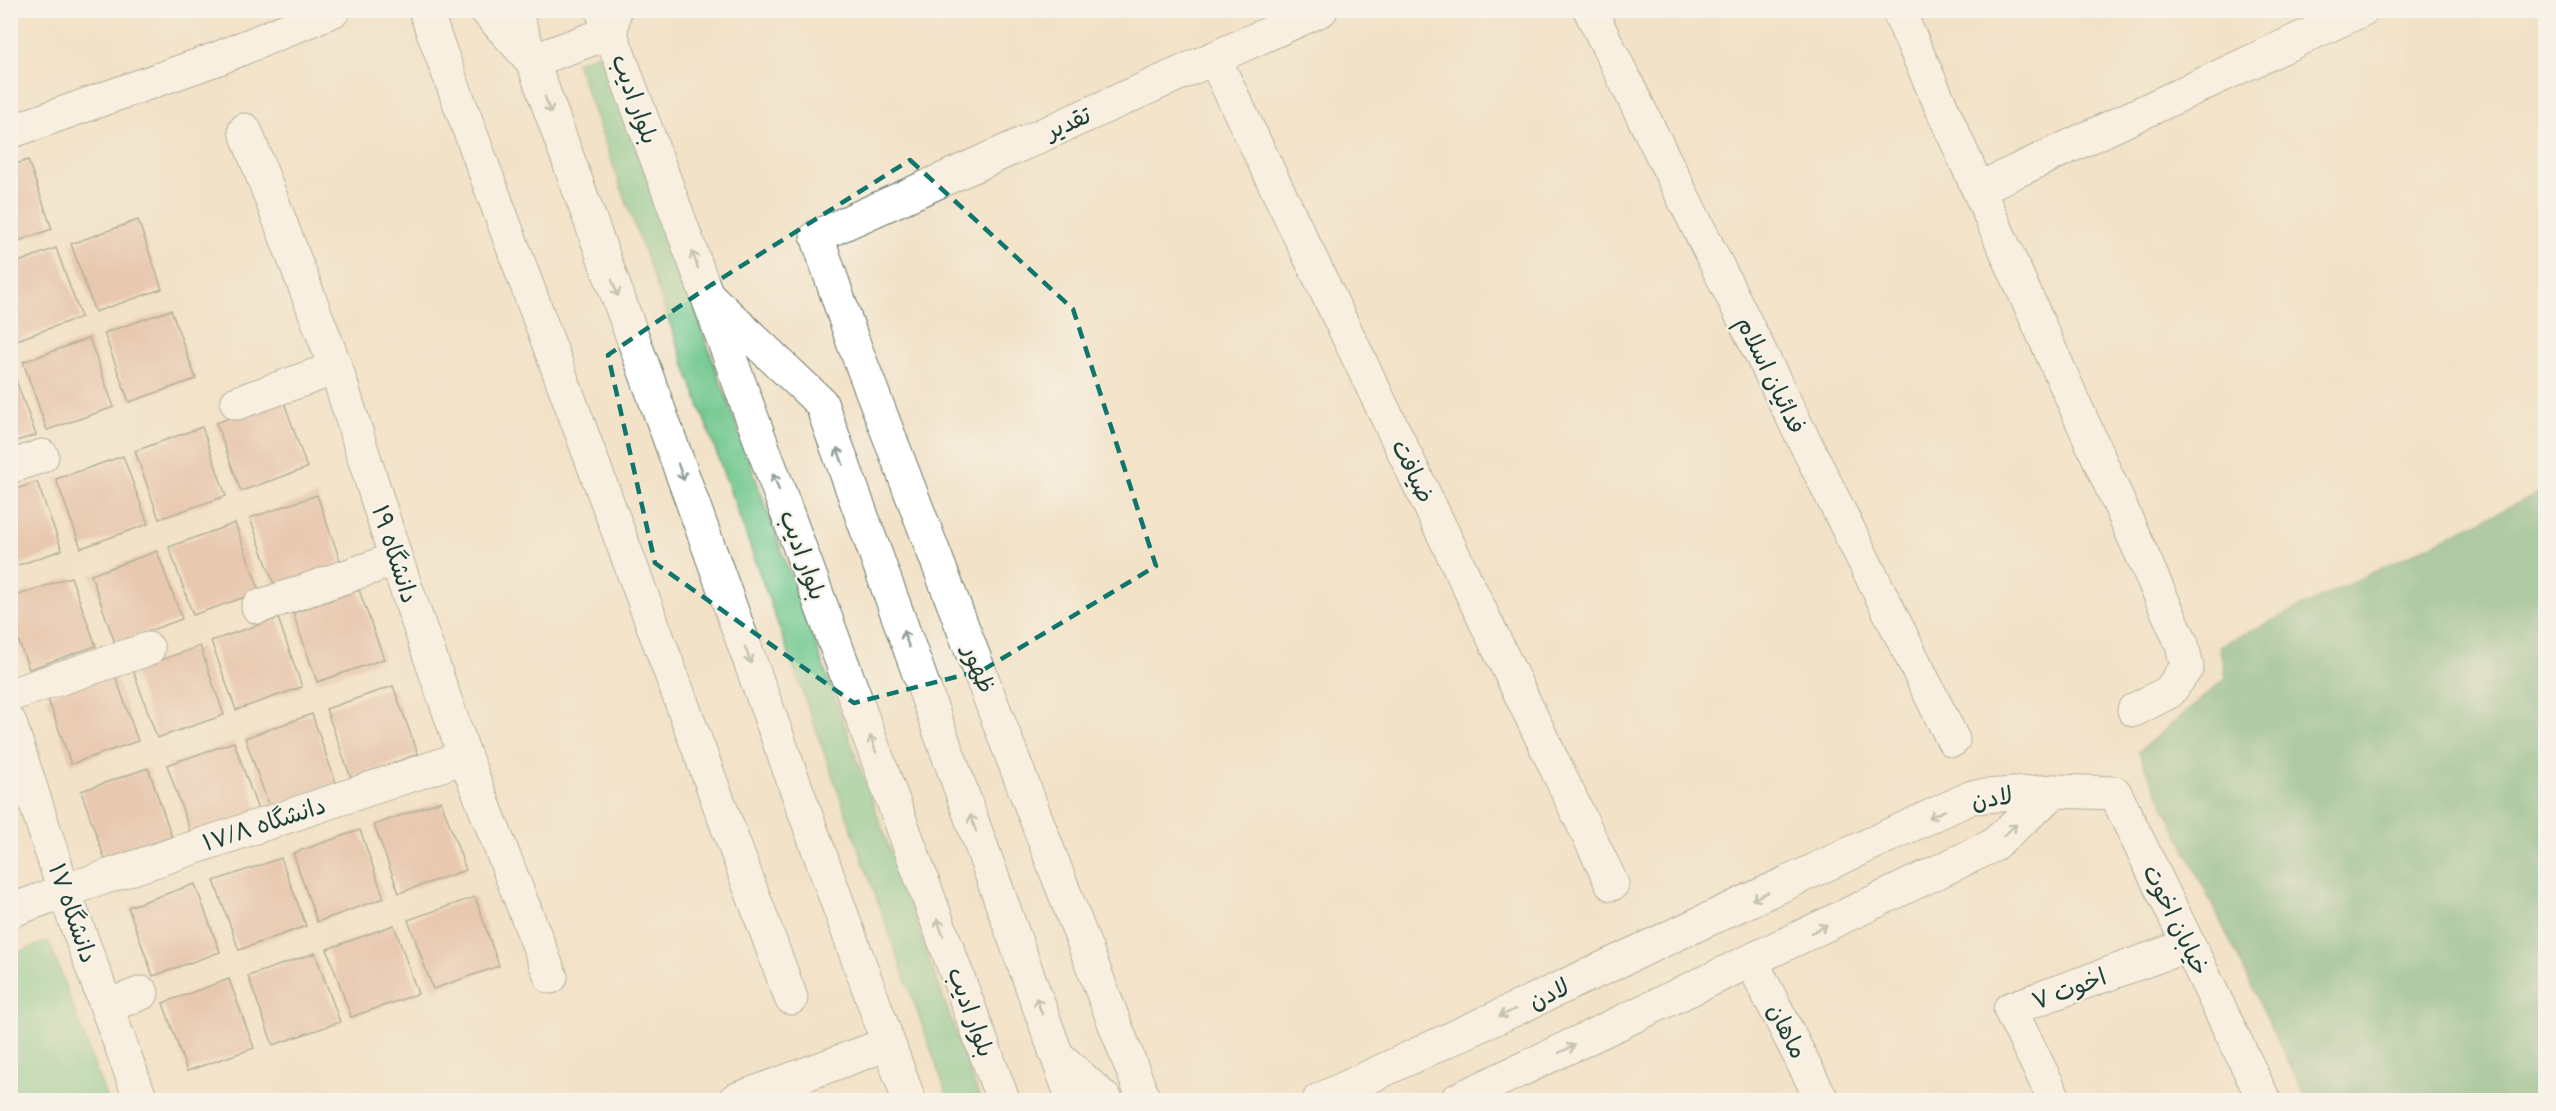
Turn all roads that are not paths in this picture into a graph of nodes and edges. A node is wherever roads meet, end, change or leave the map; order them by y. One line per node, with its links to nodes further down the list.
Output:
1 (334, 10): 13 (street)
2 (425, 10): 37 (street)
3 (486, 10): 11 (street)
4 (514, 10): 11 (street)
5 (1321, 10): 10 (street, تقدیر)
6 (1590, 10): 27 (street, فدائیان اسلام)
7 (1898, 10): 14 (street)
8 (2362, 10): 14 (street)
9 (609, 18): 11 (street); 16 (street, بلوار ادیب, one-way to 9)
10 (1214, 58): 15 (street, تقدیر); 30 (street, ضیافت)
11 (532, 61): 39 (street, one-way to 39)
12 (245, 129): 17 (street, دانشگاه ۱۹)
13 (10, 132)
14 (1978, 189): 25 (street)
15 (817, 237): 48 (street, ظهور)
16 (708, 296): 40 (street, one-way to 16); 45 (street, بلوار ادیب, one-way to 16)
17 (336, 368): 18 (street); 21 (street, دانشگاه ۱۹)
18 (237, 403)
19 (42, 456): 20 (street)
20 (10, 467)
21 (396, 559): 22 (street); 28 (street, دانشگاه ۱۹)
22 (258, 607)
23 (148, 649): 24 (street)
24 (10, 695)
25 (2134, 710)
26 (10, 723): 31 (street, دانشگاه ۱۷)
27 (1953, 740)
28 (465, 757): 31 (street, دانشگاه ۱۷/۸); 35 (street, دانشگاه ۱۹)
29 (2055, 790): 33 (street, خیابان اخوت); 34 (street, لادن, one-way to 29); 49 (street, لادن, one-way to 49)
30 (1612, 884)
31 (64, 891): 32 (street, دانشگاه ۱۷/۸); 38 (street, دانشگاه ۱۷)
32 (10, 911)
33 (2189, 945): 52 (street, اخوت ۷); 53 (street, خیابان اخوت)
34 (1752, 962): 41 (street, لادن, one-way to 34); 51 (street, ماهان)
35 (551, 977)
36 (142, 993): 38 (street)
37 (790, 998)
38 (107, 1006): 42 (street, دانشگاه ۱۷)
39 (888, 1044): 43 (street); 44 (street)
40 (1056, 1054): 46 (street); 47 (street)
41 (1519, 1088): 50 (street, لادن)
42 (141, 1101)
43 (735, 1101)
44 (909, 1101)
45 (1003, 1101)
46 (1073, 1101)
47 (1106, 1101)
48 (1144, 1101)
49 (1319, 1101)
50 (1457, 1101)
51 (1822, 1101)
52 (2055, 1101)
53 (2264, 1101)

